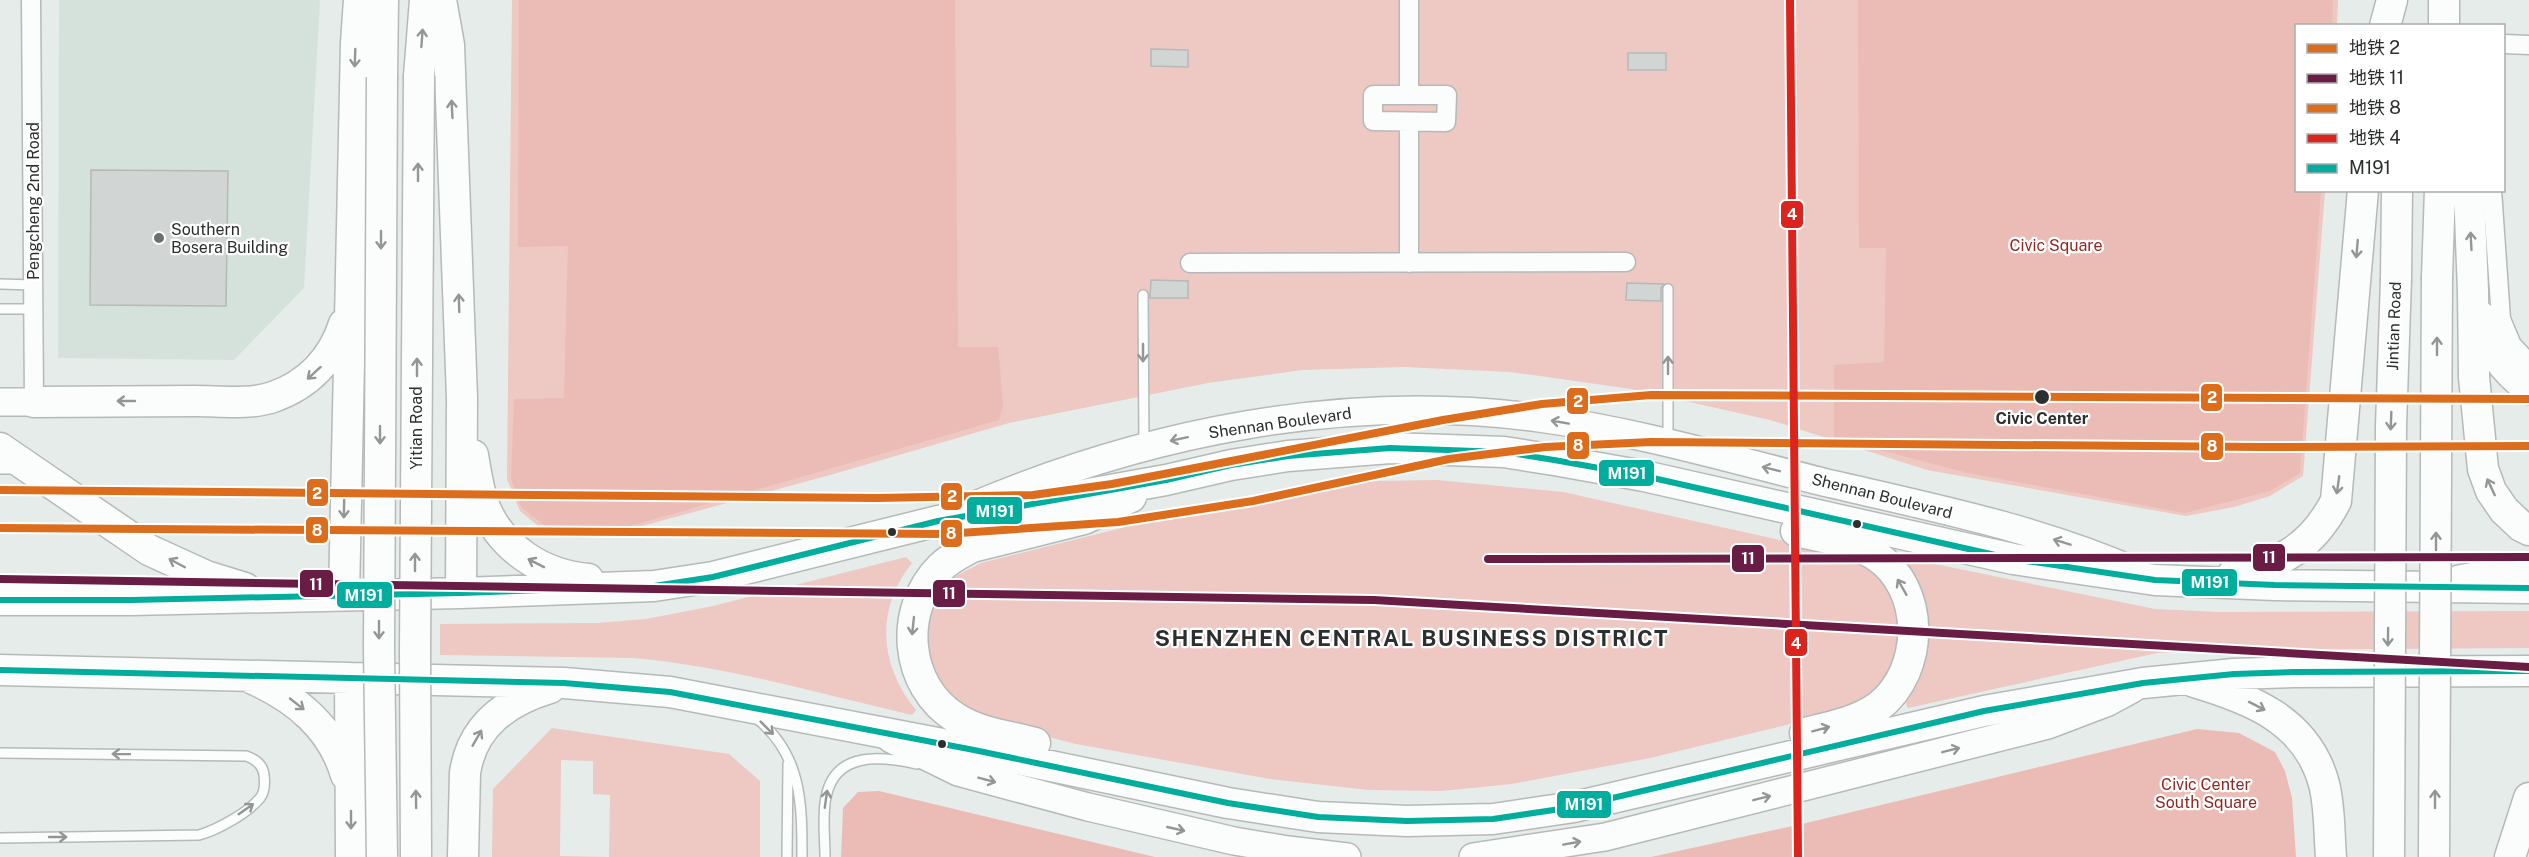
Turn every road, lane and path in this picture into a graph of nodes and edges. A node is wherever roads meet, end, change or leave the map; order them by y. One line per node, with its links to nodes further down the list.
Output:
1 (31, 0): 24 (street, Pengcheng 2nd Road)
2 (359, 0): 28 (main road, one-way to 28)
3 (383, 0): 74 (main road, one-way to 74, bridge)
4 (425, 0): 75 (main road, Yitian Road, one-way to 4, bridge)
5 (441, 0): 33 (main road, one-way to 5)
6 (1409, 0): 13 (street)
7 (2392, 0): 9 (main road)
8 (2397, 0): 10 (main road)
9 (2386, 24)
10 (2397, 24)
11 (2505, 45): 12 (street)
12 (2529, 45)
13 (1409, 94): 14 (street); 14 (street)
14 (1409, 122): 22 (street)
15 (2363, 192): 46 (main road, one-way to 46)
16 (2397, 192): 83 (main road, Jintian Road, one-way to 83, bridge)
17 (2440, 192): 84 (main road, one-way to 17, bridge)
18 (2469, 192): 26 (main road, one-way to 18)
19 (2492, 192): 31 (street)
20 (1626, 262): 22 (street)
21 (1190, 263): 22 (street)
22 (1409, 263)
23 (0, 284): 24 (lane)
24 (33, 285): 30 (street, Pengcheng 2nd Road)
25 (1668, 289): 36 (lane, one-way to 25)
26 (2473, 291): 32 (main road); 43 (main road, one-way to 26)
27 (1143, 295): 37 (lane, one-way to 37)
28 (349, 304): 35 (main road, one-way to 35); 51 (main road, one-way to 51)
29 (0, 309): 30 (lane)
30 (34, 309): 35 (street, Pengcheng 2nd Road)
31 (2529, 363)
32 (2529, 389)
33 (462, 398): 47 (main road, one-way to 33); 50 (main road)
34 (0, 402): 35 (main road)
35 (34, 402)
36 (1668, 444): 37 (main road, Shennan Boulevard, one-way to 37); 45 (main road, Shennan Boulevard, one-way to 36)
37 (1144, 446): 42 (main road, Shennan Boulevard)
38 (0, 448): 39 (main road)
39 (14, 469): 52 (main road, one-way to 39)
40 (1644, 476): 41 (main road, Shennan Boulevard); 45 (main road, Shennan Boulevard); 69 (main road, one-way to 40)
41 (1166, 480): 42 (main road, Shennan Boulevard); 68 (main road, one-way to 68)
42 (938, 521): 47 (main road, Shennan Boulevard)
43 (2529, 530)
44 (2529, 566): 48 (main road)
45 (2155, 580): 46 (main road, Shennan Boulevard)
46 (2196, 581): 48 (main road, Shennan Boulevard)
47 (654, 586): 50 (main road, Shennan Boulevard)
48 (2413, 587): 49 (main road, Shennan Boulevard)
49 (2529, 588)
50 (460, 593): 51 (main road, Shennan Boulevard)
51 (344, 595): 52 (main road, Shennan Boulevard)
52 (271, 596): 53 (main road, Shennan Boulevard)
53 (0, 600)
54 (0, 670): 55 (main road)
55 (44, 670): 57 (main road); 62 (main road)
56 (2529, 671): 59 (main road)
57 (246, 675): 58 (main road); 70 (main road, one-way to 70)
58 (350, 678): 60 (main road); 70 (main road)
59 (2182, 678): 61 (main road); 82 (main road, one-way to 82)
60 (564, 683): 63 (main road); 76 (main road, one-way to 60)
61 (2143, 683): 69 (main road); 81 (main road, one-way to 61)
62 (0, 692)
63 (739, 705): 64 (main road); 66 (lane, one-way to 66)
64 (876, 732): 67 (main road); 68 (main road)
65 (0, 753): 72 (lane, one-way to 65)
66 (788, 759): 77 (lane); 78 (lane)
67 (958, 772): 79 (lane, one-way to 67); 80 (main road, one-way to 80)
68 (1122, 780): 69 (main road)
69 (1669, 787)
70 (351, 790): 73 (main road, one-way to 73)
71 (2529, 798): 85 (main road)
72 (0, 838)
73 (351, 857)
74 (382, 857)
75 (416, 857)
76 (463, 857)
77 (788, 857)
78 (802, 857)
79 (825, 857)
80 (1347, 857)
81 (1473, 857)
82 (2331, 857)
83 (2389, 857)
84 (2434, 857)
85 (2510, 857)

